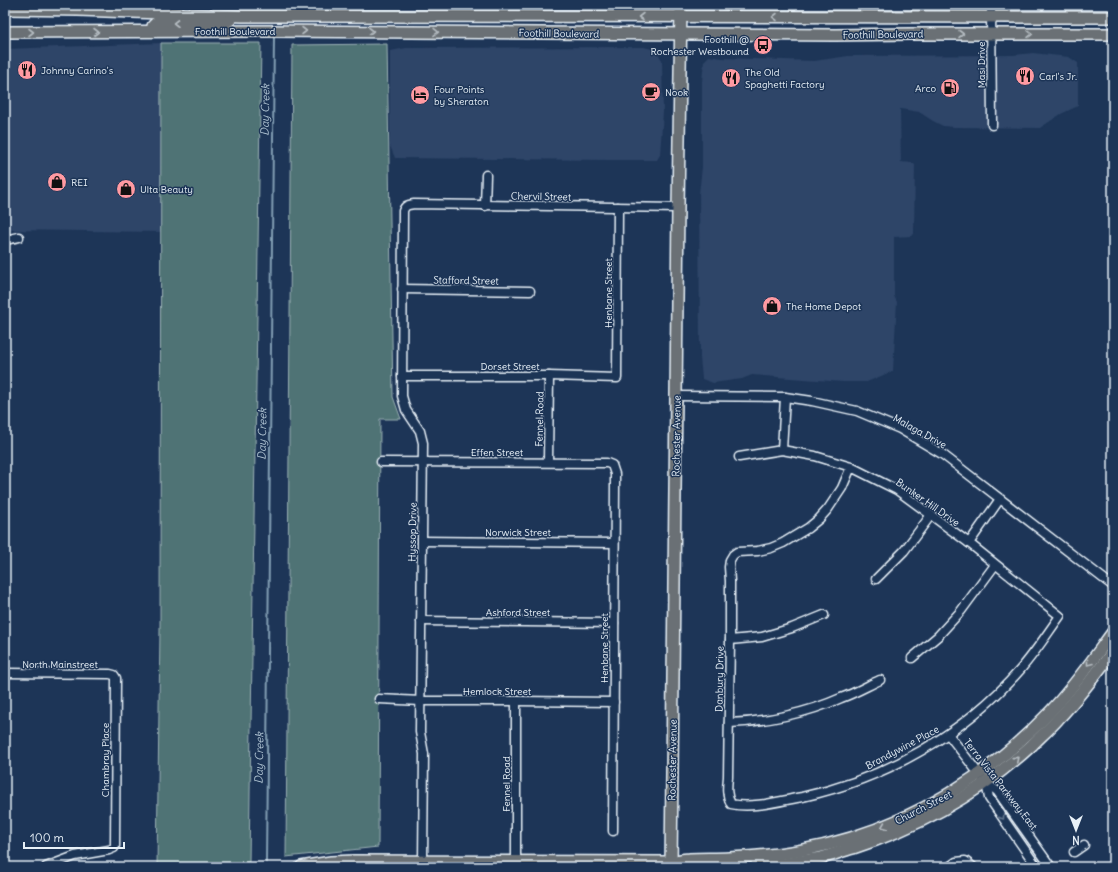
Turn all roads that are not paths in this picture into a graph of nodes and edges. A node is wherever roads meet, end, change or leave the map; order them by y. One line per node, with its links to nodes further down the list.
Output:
1 (681, 5): 5 (main road, Rochester Avenue)
2 (991, 5): 6 (street, Masi Drive)
3 (5, 9): 4 (main road, Foothill Boulevard)
4 (242, 16): 5 (main road, Foothill Boulevard, one-way to 4); 8 (main road, one-way to 8)
5 (680, 17): 6 (main road, Foothill Boulevard, one-way to 5); 10 (main road, Rochester Avenue)
6 (991, 17): 7 (main road, Foothill Boulevard); 11 (street, Masi Drive)
7 (1113, 17)
8 (152, 31): 9 (main road, Foothill Boulevard, one-way to 8); 10 (main road, Foothill Boulevard, one-way to 10)
9 (5, 32)
10 (680, 34): 11 (main road, Foothill Boulevard, one-way to 11); 18 (main road, Rochester Avenue)
11 (991, 34): 12 (main road, Foothill Boulevard, one-way to 12); 13 (street, Masi Drive)
12 (1113, 34)
13 (992, 125)
14 (486, 175): 15 (street)
15 (485, 206): 16 (street, Chervil Street); 17 (street, Chervil Street)
16 (404, 207): 21 (street, Hyssop Drive)
17 (618, 208): 18 (street, Chervil Street); 25 (street, Henbane Street)
18 (678, 208): 26 (main road, Rochester Avenue)
19 (5, 235): 20 (street)
20 (5, 240)
21 (402, 289): 22 (street, Stafford Street); 23 (street, Hyssop Drive)
22 (530, 290)
23 (402, 376): 24 (street, Dorset Street); 31 (street, Hyssop Drive)
24 (550, 376): 25 (street, Dorset Street); 32 (street, Fennel Road)
25 (617, 378)
26 (676, 396): 27 (street, Malaga Drive); 68 (main road, Rochester Avenue)
27 (785, 397): 28 (street); 35 (street, Malaga Drive)
28 (782, 450): 29 (street, Bunker Hill Drive); 34 (street, Bunker Hill Drive)
29 (739, 457)
30 (381, 462): 31 (street, Effen Street)
31 (423, 462): 32 (street, Effen Street); 37 (street, Hyssop Drive)
32 (548, 462): 33 (street, Effen Street)
33 (612, 465): 38 (street, Henbane Street)
34 (851, 468): 36 (street, Bunker Hill Drive); 48 (street, Danbury Drive)
35 (1000, 499): 39 (street); 42 (street, Malaga Drive)
36 (931, 515): 39 (street, Bunker Hill Drive); 41 (street)
37 (422, 541): 38 (street, Norwick Street); 45 (street, Hyssop Drive)
38 (614, 543): 46 (street, Henbane Street)
39 (969, 543): 40 (street, Bunker Hill Drive)
40 (995, 565): 44 (street, Bunker Hill Drive); 50 (street)
41 (876, 579)
42 (1113, 586)
43 (824, 615): 48 (street)
44 (1060, 616): 59 (street, Brandywine Place)
45 (421, 621): 46 (street, Ashford Street); 55 (street, Hyssop Drive)
46 (614, 623): 57 (street, Henbane Street)
47 (1113, 632): 60 (main road, Church Street, one-way to 60)
48 (730, 640): 58 (street, Danbury Drive)
49 (1113, 651): 60 (main road, Church Street, one-way to 49)
50 (912, 658)
51 (5, 673): 52 (street, North Mainstreet)
52 (114, 675): 69 (street, Chambray Place)
53 (880, 680): 58 (street)
54 (379, 699): 55 (street, Hemlock Street)
55 (421, 701): 56 (street, Hemlock Street); 65 (street, Hyssop Drive)
56 (516, 701): 57 (street, Hemlock Street); 66 (street, Fennel Road)
57 (614, 702): 62 (street, Henbane Street)
58 (729, 723): 61 (street, Danbury Drive)
59 (948, 734): 60 (street, Terra Vista Parkway East); 61 (street, Brandywine Place)
60 (983, 779): 68 (main road, Church Street, one-way to 68); 72 (main road, Church Street); 75 (street, one-way to 75); 76 (street, Terra Vista Parkway East)
61 (730, 804)
62 (614, 831)
63 (1084, 845): 64 (street)
64 (1074, 852)
65 (423, 862): 66 (main road, Church Street); 70 (main road, Church Street)
66 (516, 864): 67 (main road, Church Street)
67 (609, 864): 68 (main road, Church Street)
68 (671, 865): 71 (main road, Church Street)
69 (46, 867)
70 (301, 867)
71 (684, 867)
72 (755, 867)
73 (949, 867): 74 (street)
74 (973, 867)
75 (1037, 867)
76 (1051, 867)

